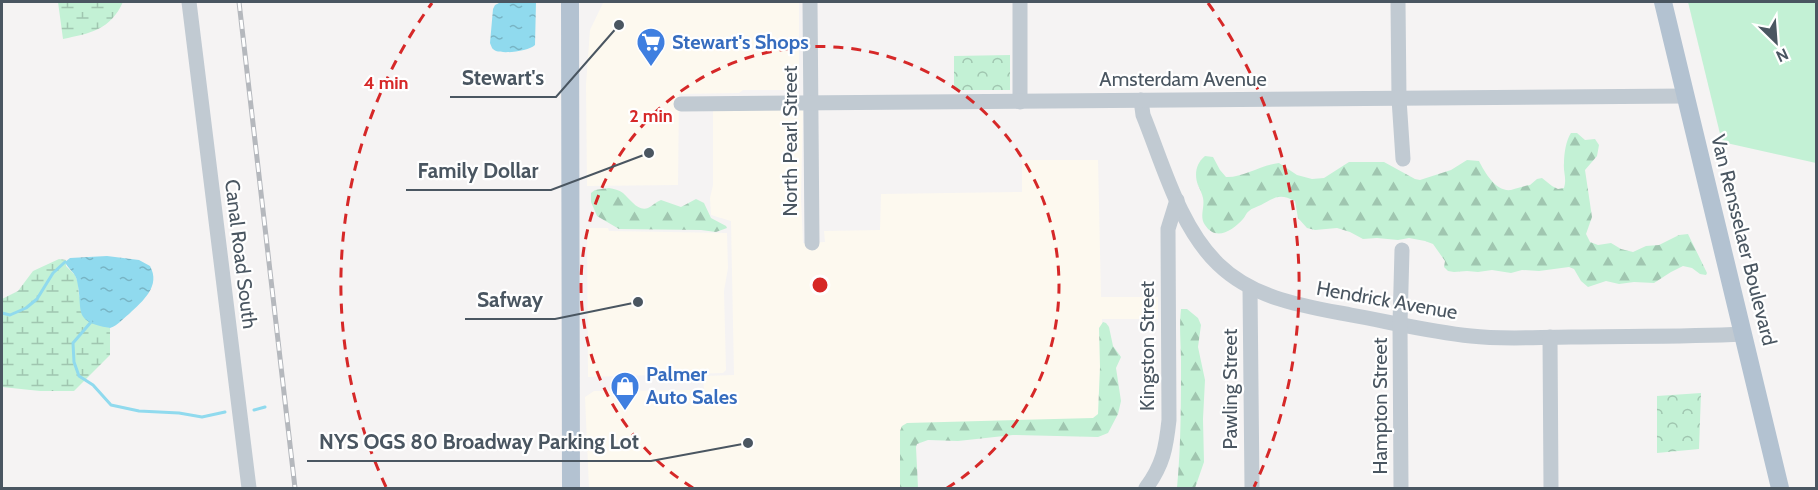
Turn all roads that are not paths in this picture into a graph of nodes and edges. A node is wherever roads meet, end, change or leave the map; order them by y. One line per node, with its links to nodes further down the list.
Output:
1 (189, 2): 21 (street, Canal Road South)
2 (570, 2): 22 (main road)
3 (810, 2): 11 (street, North Pearl Street)
4 (1020, 2): 10 (street)
5 (1398, 2): 8 (street)
6 (1663, 2): 7 (main road, Van Rensselaer Boulevard)
7 (1686, 96): 8 (street, Amsterdam Avenue); 19 (main road, Van Rensselaer Boulevard)
8 (1399, 99): 9 (street, Amsterdam Avenue); 13 (street)
9 (1141, 100): 10 (street, Amsterdam Avenue); 14 (street, Hendrick Avenue)
10 (1020, 102): 11 (street, Amsterdam Avenue)
11 (811, 103): 12 (street, Amsterdam Avenue); 15 (street, North Pearl Street)
12 (681, 104)
13 (1403, 159)
14 (1177, 200): 17 (street, Hendrick Avenue); 23 (street, Kingston Street)
15 (812, 243)
16 (1402, 250): 18 (street, Hampton Street)
17 (1250, 288): 18 (street, Hendrick Avenue); 24 (street, Pawling Street)
18 (1400, 324): 20 (street, Hendrick Avenue); 25 (street, Hampton Street)
19 (1743, 334): 20 (street, Hendrick Avenue); 27 (main road, Van Rensselaer Boulevard)
20 (1550, 337): 26 (street)
21 (249, 489)
22 (572, 489)
23 (1146, 489)
24 (1252, 489)
25 (1401, 489)
26 (1551, 489)
27 (1780, 489)

